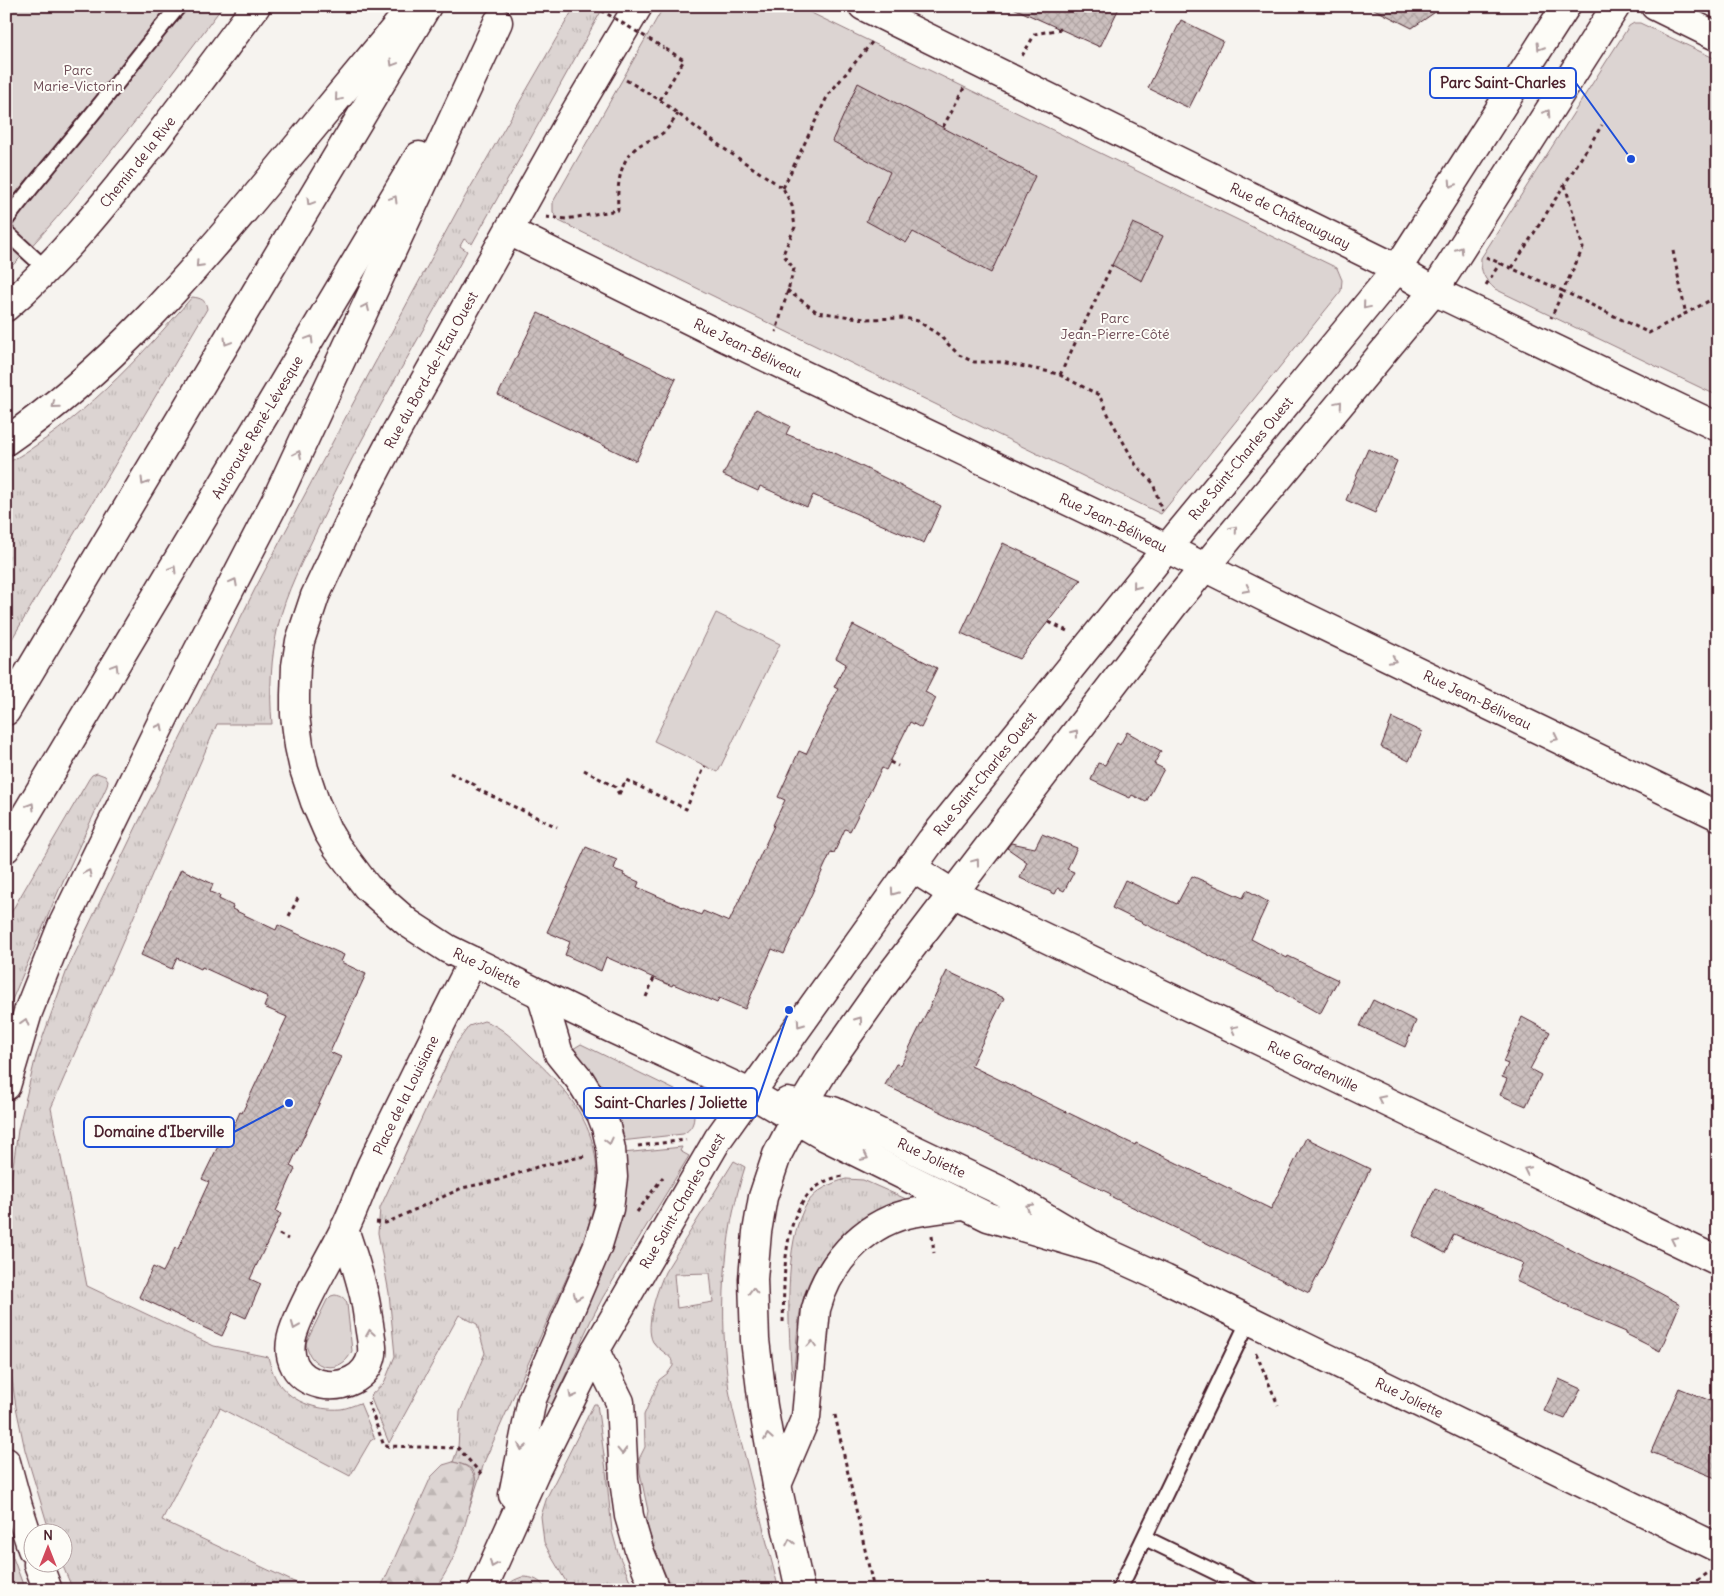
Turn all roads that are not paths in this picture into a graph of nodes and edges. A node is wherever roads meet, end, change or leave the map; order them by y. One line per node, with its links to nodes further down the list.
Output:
1 (179, 6): 12 (lane)
2 (256, 6): 15 (main road, Chemin de la Rive)
3 (414, 6): 20 (main road, one-way to 20)
4 (428, 6): 23 (main road, one-way to 23)
5 (638, 6): 13 (main road, Rue du Bord-de-l'Eau Ouest)
6 (863, 6): 16 (main road, Rue de Châteauguay)
7 (1566, 6): 16 (main road, Rue Saint-Charles Ouest, one-way to 16)
8 (1616, 6): 17 (main road, one-way to 8)
9 (1655, 6): 11 (main road)
10 (503, 14): 26 (main road, Autoroute René-Lévesque, one-way to 10); 31 (main road, one-way to 10)
11 (1718, 36)
12 (6, 220)
13 (509, 231): 21 (main road, Rue Jean-Béliveau); 24 (main road, Rue du Bord-de-l'Eau Ouest)
14 (6, 232): 15 (lane)
15 (46, 269): 18 (main road, Chemin de la Rive)
16 (1397, 269): 17 (main road, Rue de Châteauguay); 21 (main road, Rue Saint-Charles Ouest, one-way to 21)
17 (1434, 291): 19 (main road, Rue de Châteauguay); 22 (main road, one-way to 17)
18 (6, 307)
19 (1718, 427)
20 (6, 441)
21 (1166, 548): 22 (main road, Rue Jean-Béliveau); 27 (main road, Rue Saint-Charles Ouest, one-way to 27)
22 (1203, 567): 25 (main road, Rue Jean-Béliveau, one-way to 25); 28 (main road, one-way to 22)
23 (6, 711)
24 (301, 757): 29 (main road, Rue Joliette)
25 (1718, 816)
26 (6, 848)
27 (911, 867): 28 (main road, Rue Gardenville); 32 (main road, Rue Saint-Charles Ouest, one-way to 32)
28 (952, 893): 33 (main road, one-way to 28); 37 (main road, Rue Gardenville, one-way to 28)
29 (473, 961): 30 (main road, Rue Joliette); 35 (main road, Place de la Louisiane)
30 (540, 994): 32 (main road, Rue Joliette); 43 (main road, one-way to 43)
31 (6, 1086)
32 (752, 1094): 33 (main road, Rue Joliette); 39 (main road, Rue Saint-Charles Ouest)
33 (799, 1112): 34 (main road, Rue Joliette, one-way to 34); 36 (main road, Rue Joliette, one-way to 33); 41 (main road, one-way to 33)
34 (963, 1206): 36 (main road, Rue Joliette); 41 (main road, one-way to 34)
35 (344, 1229): 35 (main road, Place de la Louisiane, one-way to 35)
36 (1101, 1250): 38 (main road, Rue Joliette)
37 (1718, 1261)
38 (1248, 1320): 44 (lane); 45 (main road, Rue Joliette)
39 (595, 1351): 43 (main road, Rue Saint-Charles Ouest, one-way to 43); 49 (main road, one-way to 49)
40 (6, 1462): 42 (main road)
41 (778, 1485): 50 (main road, one-way to 41)
42 (24, 1524)
43 (504, 1538): 48 (main road, Rue Saint-Charles Ouest, one-way to 48)
44 (1144, 1538): 51 (lane); 52 (lane)
45 (1714, 1560)
46 (42, 1574): 47 (main road)
47 (48, 1590)
48 (482, 1590)
49 (655, 1590)
50 (800, 1590)
51 (1119, 1590)
52 (1252, 1590)

